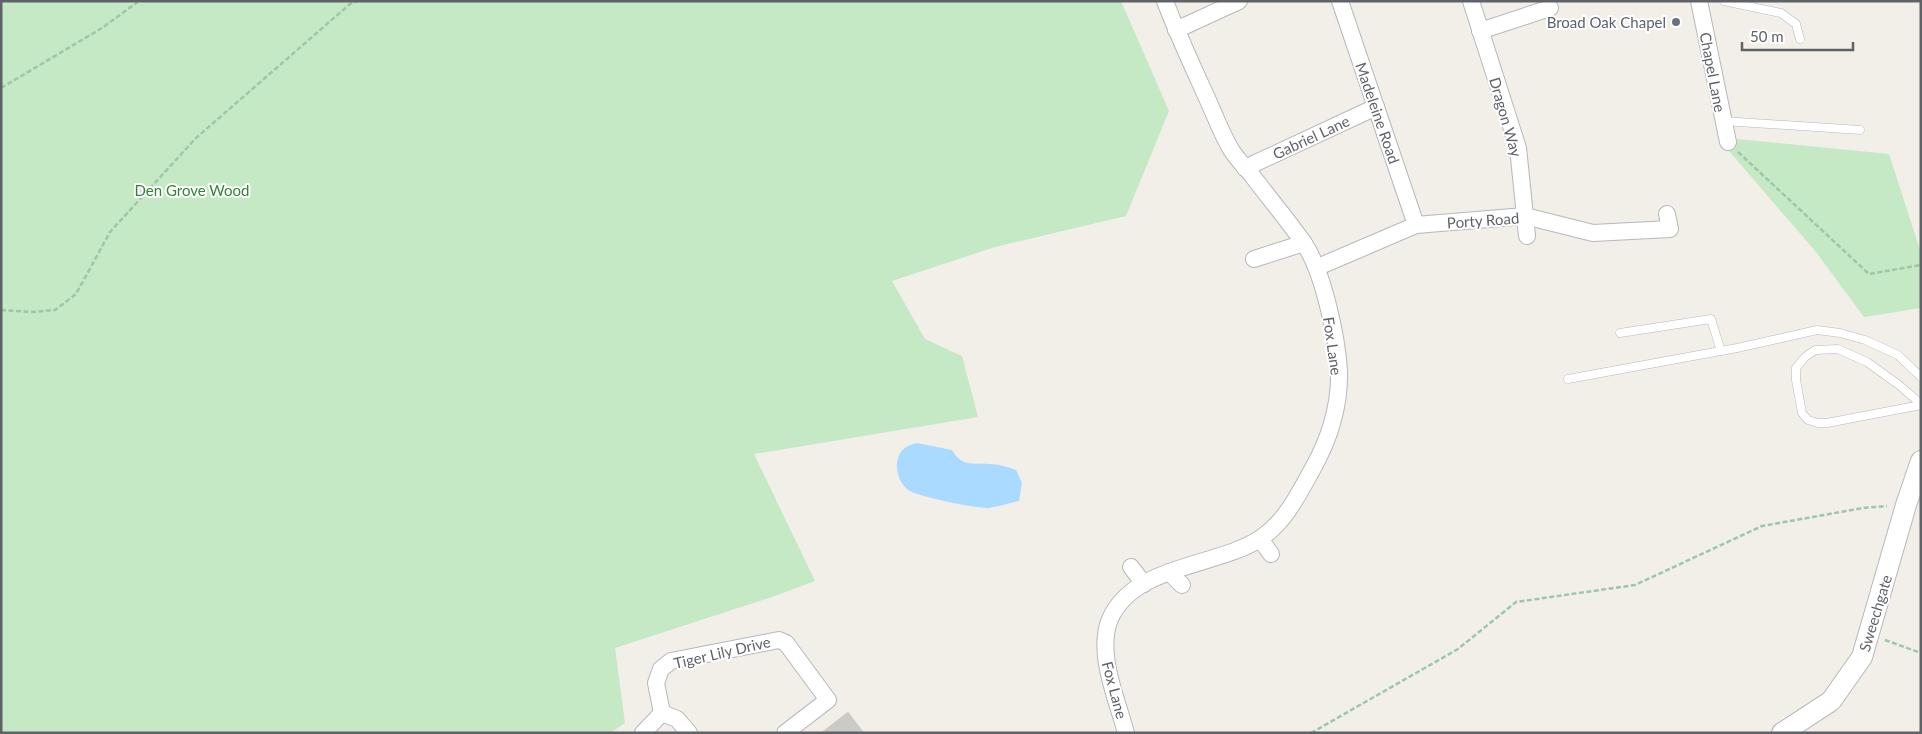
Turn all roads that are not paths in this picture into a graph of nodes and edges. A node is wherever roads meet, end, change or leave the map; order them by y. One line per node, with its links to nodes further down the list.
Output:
1 (1165, 1): 8 (street, Fox Lane)
2 (1239, 1): 8 (street)
3 (1340, 1): 11 (street, Madeleine Road)
4 (1471, 1): 9 (street, Dragon Way)
5 (1699, 1): 12 (street, Chapel Lane)
6 (1724, 1): 10 (lane)
7 (1550, 8): 9 (street)
8 (1176, 30): 15 (street, Fox Lane)
9 (1480, 32): 17 (street, Dragon Way)
10 (1800, 39)
11 (1376, 107): 15 (street, Gabriel Lane); 18 (street, Madeleine Road)
12 (1724, 121): 13 (lane); 14 (street, Chapel Lane)
13 (1860, 130)
14 (1728, 142)
15 (1245, 168): 20 (street, Fox Lane)
16 (1667, 214): 17 (street, Porty Road)
17 (1525, 216): 18 (street, Porty Road); 19 (street, Dragon Way)
18 (1416, 225): 22 (street, Porty Road)
19 (1527, 236)
20 (1304, 243): 21 (street); 22 (street, Fox Lane)
21 (1254, 259)
22 (1318, 267): 29 (street, Fox Lane)
23 (1620, 333): 24 (lane)
24 (1721, 351): 25 (lane); 26 (lane)
25 (1921, 377)
26 (1568, 379)
27 (1921, 405): 27 (lane)
28 (1921, 462): 40 (street, Sweechgate)
29 (1260, 539): 30 (street); 32 (street, Fox Lane)
30 (1271, 554)
31 (1131, 567): 33 (street)
32 (1169, 572): 33 (street, Fox Lane); 34 (street)
33 (1144, 584): 39 (street, Fox Lane)
34 (1182, 585)
35 (662, 713): 36 (street, Tiger Lily Drive); 37 (street); 38 (street)
36 (795, 730)
37 (643, 733)
38 (689, 733)
39 (1126, 733)
40 (1782, 733)

